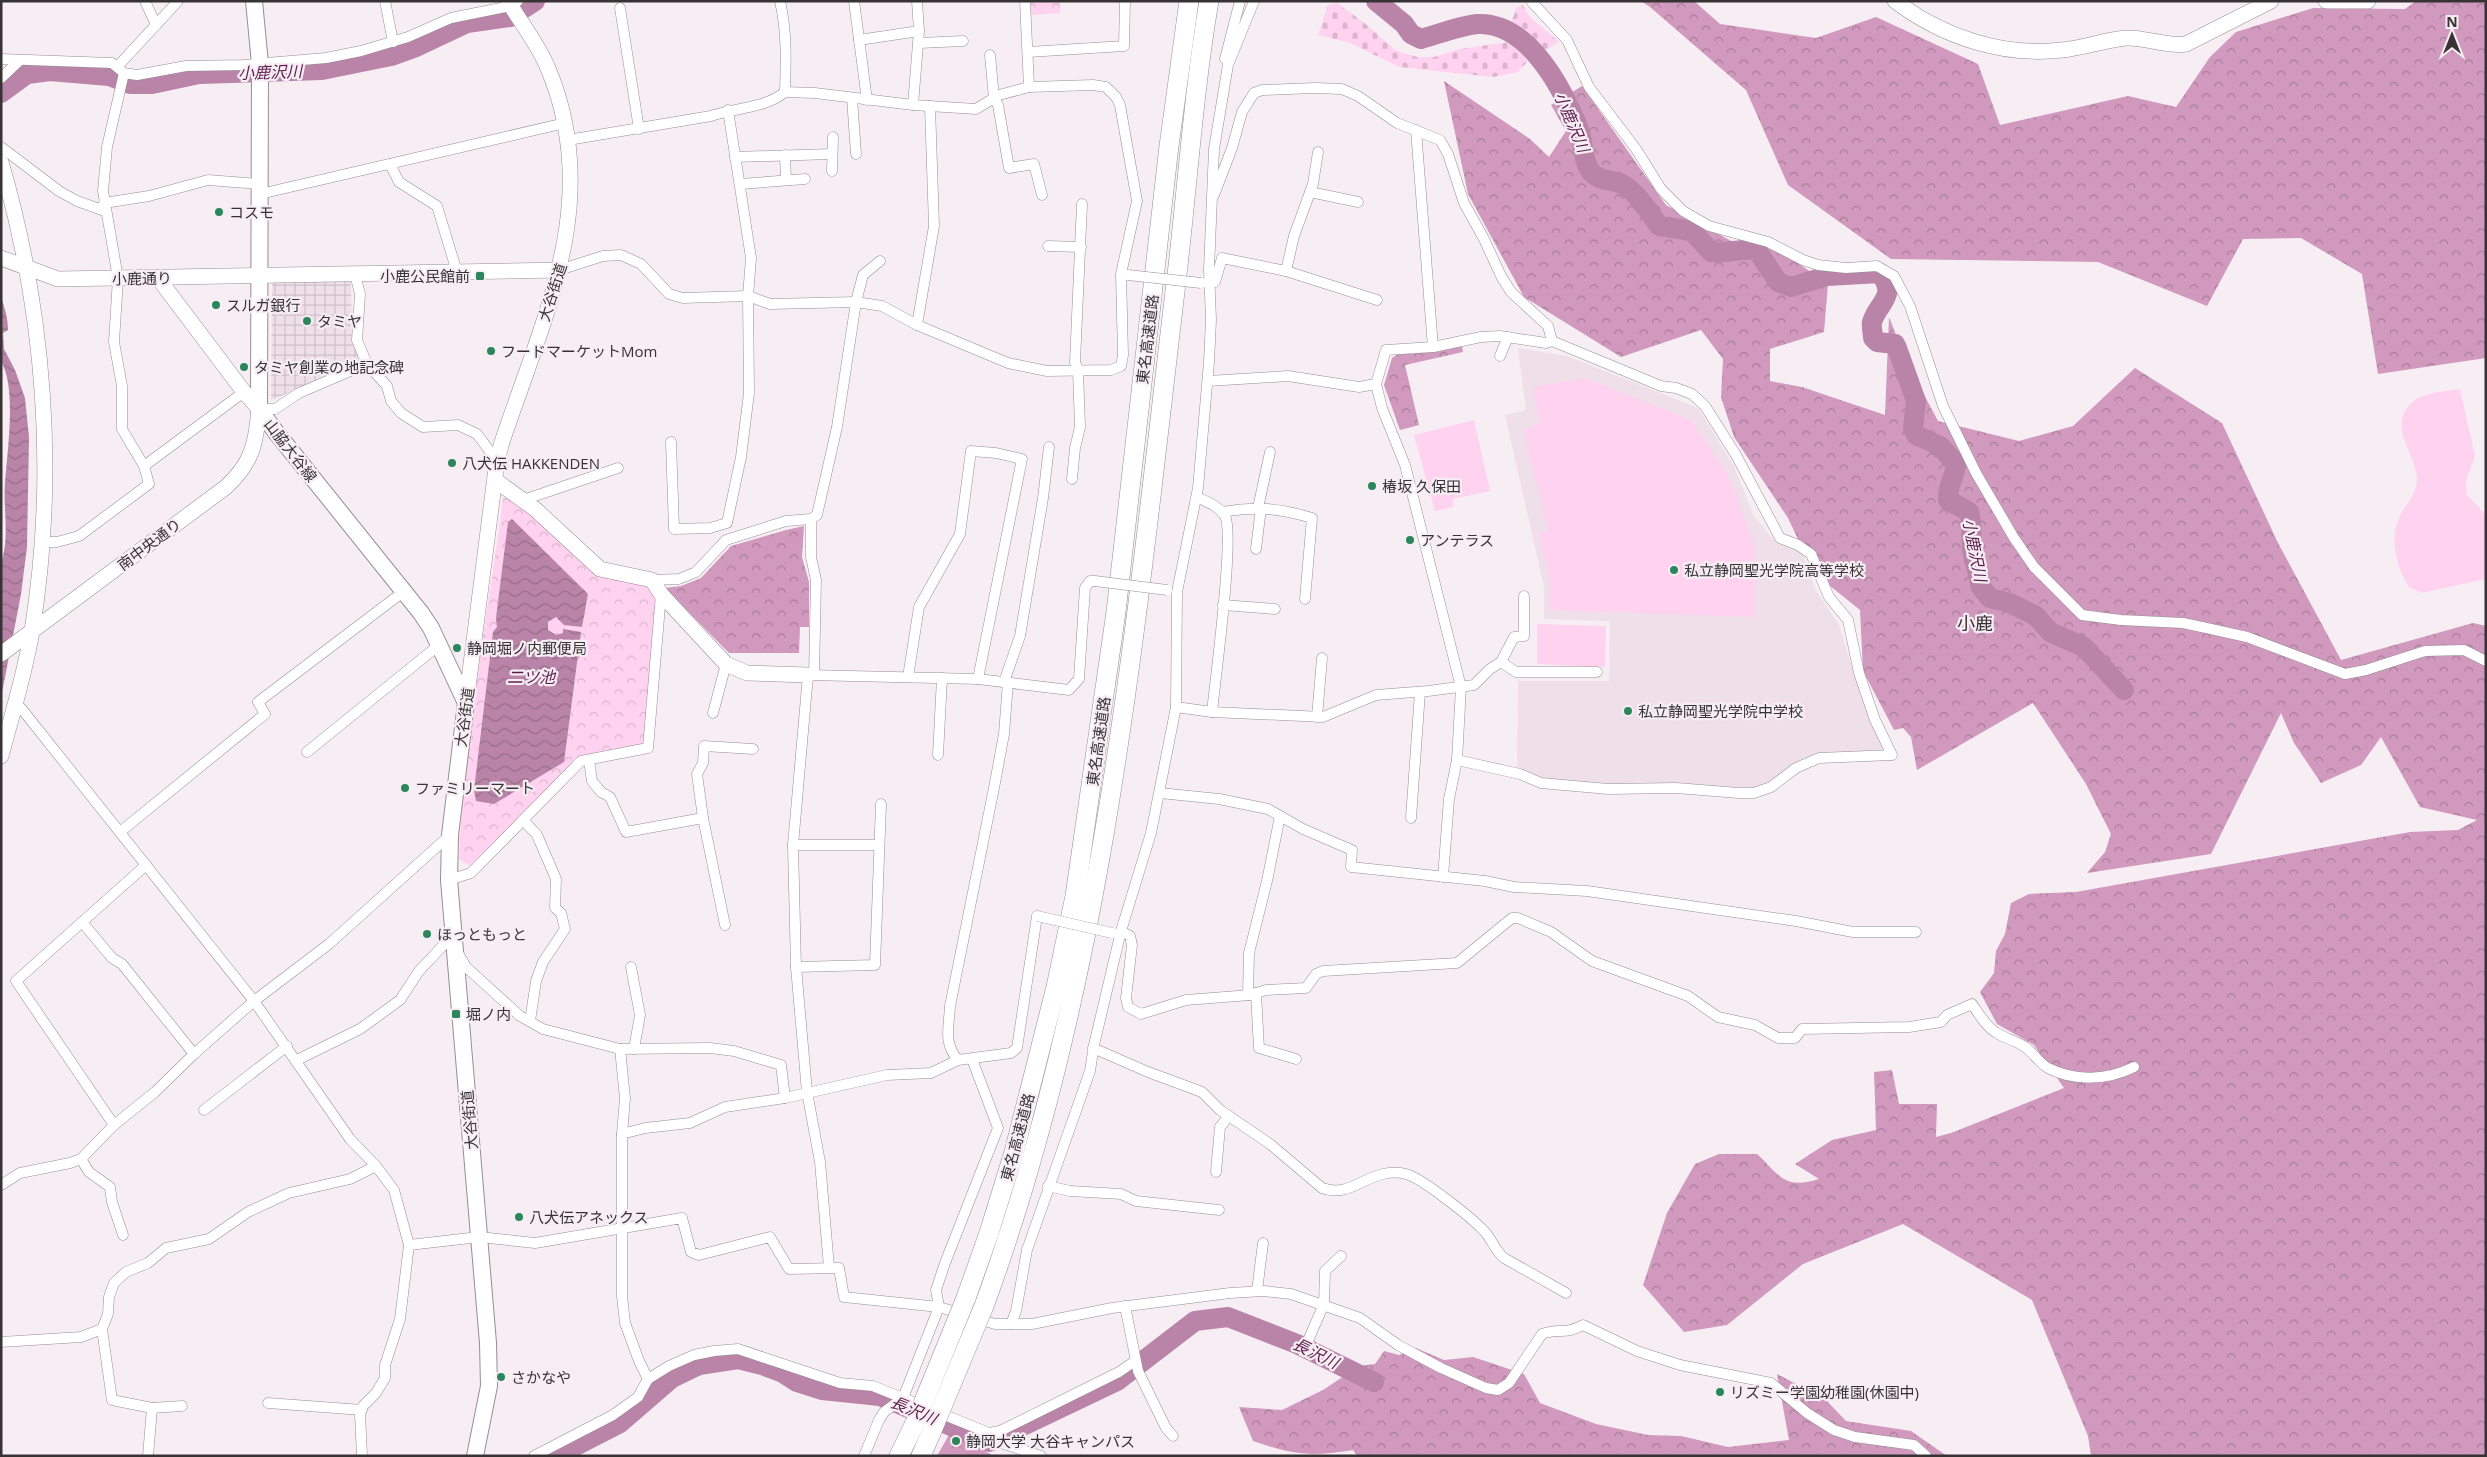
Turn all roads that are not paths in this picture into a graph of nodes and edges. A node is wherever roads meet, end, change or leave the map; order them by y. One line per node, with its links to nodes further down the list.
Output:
1 (145, 1): 21 (street)
2 (178, 1): 21 (street)
3 (254, 1): 32 (main road, 山脇大谷線)
4 (386, 1): 25 (street)
5 (780, 1): 35 (street)
6 (854, 1): 23 (street)
7 (918, 1): 22 (street)
8 (1025, 1): 27 (street)
9 (1125, 1): 27 (street)
10 (1188, 1): 222 (highway, 東名高速道路, bridge)
11 (1209, 1): 223 (highway, 東名高速道路, bridge)
12 (1240, 1): 42 (street)
13 (1254, 1): 42 (street)
14 (1531, 1): 124 (street)
15 (1894, 1): 16 (street)
16 (2270, 1)
17 (2326, 1): 18 (street)
18 (2368, 1)
19 (513, 3): 25 (street); 43 (street, 大谷街道)
20 (620, 8): 44 (street)
21 (156, 25): 31 (street)
22 (920, 31): 23 (street); 26 (street)
23 (859, 40): 38 (street)
24 (963, 41): 26 (street)
25 (393, 42): 32 (street)
26 (918, 42): 39 (street)
27 (1028, 52): 34 (street)
28 (990, 55): 37 (street)
29 (1, 59): 30 (street)
30 (20, 60): 31 (street); 33 (street)
31 (121, 69): 32 (street); 66 (street)
32 (260, 71): 60 (main road, 山脇大谷線)
33 (1, 78)
34 (1030, 87): 37 (street); 76 (street)
35 (785, 92): 36 (street); 41 (street)
36 (852, 98): 38 (street); 51 (street)
37 (994, 98): 40 (street); 62 (street)
38 (867, 100): 39 (street)
39 (913, 105): 40 (street)
40 (930, 106): 84 (street)
41 (728, 110): 44 (street); 53 (street)
42 (1218, 122): 63 (street)
43 (565, 123): 47 (street, 大谷街道); 55 (street)
44 (639, 129): 47 (street)
45 (1416, 130): 63 (street); 86 (street); 87 (street)
46 (833, 137): 50 (street)
47 (568, 140): 72 (street, 大谷街道)
48 (1, 147): 66 (street)
49 (1318, 152): 61 (street)
50 (832, 154): 52 (street); 56 (street)
51 (856, 154)
52 (785, 155): 53 (street); 58 (street)
53 (735, 157): 59 (street)
54 (1, 162): 71 (street)
55 (390, 164): 60 (street); 74 (street)
56 (832, 171)
57 (805, 179): 58 (street)
58 (786, 180): 59 (street)
59 (740, 184): 81 (street)
60 (260, 189): 66 (street); 77 (main road, 山脇大谷線)
61 (1310, 192): 64 (street); 73 (street)
62 (1042, 195)
63 (1211, 200): 80 (street)
64 (1358, 202)
65 (1082, 204): 68 (street)
66 (105, 207): 78 (street)
67 (1048, 246): 68 (street)
68 (1081, 247): 90 (street)
69 (1, 258): 71 (street, 小鹿通り)
70 (880, 260): 83 (street)
71 (27, 268): 78 (street, 小鹿通り); 110 (street)
72 (560, 270): 74 (street, 小鹿通り); 81 (street); 98 (street, 大谷街道)
73 (1286, 271): 80 (street); 82 (street)
74 (457, 272): 75 (street, 小鹿通り)
75 (355, 274): 77 (street, 小鹿通り); 89 (street)
76 (1125, 274): 80 (street, bridge); 90 (street)
77 (258, 276): 79 (street, 小鹿通り); 94 (main road, 山脇大谷線)
78 (118, 278): 79 (street, 小鹿通り); 99 (street)
79 (158, 278): 93 (street)
80 (1205, 283): 91 (street)
81 (748, 296): 83 (street); 108 (street)
82 (1377, 300)
83 (856, 302): 84 (street); 107 (street)
84 (917, 325): 90 (street)
85 (1508, 337): 86 (street); 87 (street); 88 (street)
86 (1552, 341): 146 (street)
87 (1433, 347): 92 (street)
88 (1500, 356)
89 (367, 364): 94 (street); 98 (street)
90 (1078, 370): 101 (street)
91 (1208, 381): 92 (street); 103 (street)
92 (1376, 384): 133 (street)
93 (244, 392): 94 (street); 99 (street)
94 (260, 409): 114 (main road, 山脇大谷線); 120 (street, 南中央通り)
95 (671, 442): 108 (street)
96 (1049, 447): 132 (street)
97 (1270, 452): 105 (street)
98 (498, 462): 102 (street, 大谷街道)
99 (144, 466): 110 (street)
100 (618, 468): 104 (street)
101 (1072, 479)
102 (495, 480): 104 (street); 135 (street, 大谷街道)
103 (1197, 497): 106 (street); 113 (street)
104 (523, 500): 112 (street)
105 (1259, 508): 106 (street); 111 (street); 117 (street)
106 (1222, 512): 118 (street)
107 (811, 519): 109 (street); 128 (street)
108 (726, 523): 109 (street)
109 (726, 540): 112 (street)
110 (42, 542): 120 (street)
111 (1256, 549)
112 (652, 580): 115 (street)
113 (1172, 591): 132 (street, bridge); 137 (street)
114 (403, 592): 121 (main road, 山脇大谷線); 153 (street)
115 (661, 594): 126 (street); 145 (street)
116 (1524, 596): 125 (street)
117 (1305, 599)
118 (1223, 605): 119 (street); 138 (street)
119 (1275, 609)
120 (31, 633): 122 (street, 南中央通り); 136 (street)
121 (439, 645): 135 (main road, 山脇大谷線); 142 (street)
122 (1, 654)
123 (1322, 658): 140 (street)
124 (2486, 661)
125 (1501, 662): 127 (street); 133 (street)
126 (726, 664): 128 (street); 139 (street)
127 (1597, 672)
128 (811, 675): 129 (street); 155 (street)
129 (908, 677): 130 (street); 131 (street)
130 (942, 678): 131 (street); 143 (street)
131 (978, 679): 132 (street)
132 (1006, 682): 178 (street)
133 (1461, 687): 134 (street); 146 (street)
134 (1420, 692): 140 (street); 151 (street)
135 (466, 702): 154 (main road, 大谷街道)
136 (14, 706): 144 (street); 153 (street)
137 (1176, 707): 138 (street); 147 (street)
138 (1212, 712): 140 (street)
139 (713, 713)
140 (1317, 717)
141 (753, 749): 150 (street)
142 (307, 752)
143 (938, 755)
144 (1, 756)
145 (588, 760): 150 (street); 152 (street)
146 (1457, 760): 158 (street)
147 (1160, 793): 149 (street); 163 (street)
148 (880, 804): 156 (street)
149 (1280, 816): 158 (street); 167 (street)
150 (703, 818): 161 (street)
151 (1411, 818)
152 (523, 820): 159 (street); 169 (street)
153 (120, 832): 157 (street)
154 (450, 835): 159 (main road, 大谷街道); 168 (street)
155 (793, 845): 156 (street); 166 (street)
156 (879, 846): 166 (street)
157 (146, 865): 160 (street); 168 (street)
158 (1443, 877): 162 (street)
159 (449, 880): 164 (main road, 大谷街道)
160 (82, 922): 174 (street); 184 (street)
161 (725, 925)
162 (1916, 932)
163 (1118, 933): 167 (street); 171 (street); 175 (street, bridge)
164 (454, 941): 169 (street); 177 (street); 194 (main road, 大谷街道)
165 (631, 967): 173 (street)
166 (796, 967): 180 (street)
167 (1252, 994): 176 (street); 179 (street)
168 (254, 1001): 170 (street); 174 (street)
169 (530, 1022): 172 (street)
170 (287, 1046): 177 (street); 182 (street)
171 (1093, 1048): 183 (street); 190 (street)
172 (620, 1049): 173 (street); 185 (street)
173 (634, 1049): 181 (street)
174 (194, 1054): 184 (street)
175 (972, 1059): 178 (street); 203 (street)
176 (1296, 1059)
177 (297, 1060): 187 (street)
178 (958, 1060): 180 (street)
179 (2134, 1067)
180 (806, 1092): 181 (street); 198 (street)
181 (785, 1098): 185 (street)
182 (204, 1110)
183 (1229, 1116): 188 (street); 200 (street)
184 (114, 1126): 186 (street)
185 (622, 1134): 192 (street)
186 (81, 1159): 189 (street); 193 (street)
187 (376, 1166): 196 (street); 205 (street)
188 (1216, 1172)
189 (1, 1185)
190 (1048, 1186): 191 (street); 204 (street)
191 (1220, 1210)
192 (622, 1227): 194 (street); 198 (street); 209 (street)
193 (123, 1235)
194 (479, 1237): 196 (street); 219 (main road, 大谷街道)
195 (1263, 1243): 199 (street)
196 (409, 1245): 214 (street)
197 (1341, 1256): 201 (street)
198 (829, 1268): 203 (street)
199 (1257, 1291): 201 (street); 202 (street)
200 (1566, 1293)
201 (1324, 1304): 207 (street); 225 (street)
202 (1125, 1306): 204 (street); 208 (street)
203 (939, 1307): 204 (street); 210 (street)
204 (1011, 1324)
205 (102, 1329): 206 (street); 213 (street)
206 (1, 1342)
207 (1305, 1348)
208 (1136, 1364): 215 (street); 216 (street)
209 (648, 1379): 210 (street); 220 (street)
210 (902, 1398): 215 (street); 221 (street)
211 (268, 1403): 214 (street)
212 (182, 1406): 213 (street)
213 (152, 1408): 217 (street)
214 (362, 1410): 218 (street)
215 (989, 1434): 224 (street)
216 (1173, 1436)
217 (148, 1456)
218 (362, 1456)
219 (476, 1456)
220 (534, 1456)
221 (864, 1456)
222 (899, 1456)
223 (921, 1456)
224 (1041, 1456)
225 (1926, 1456)

